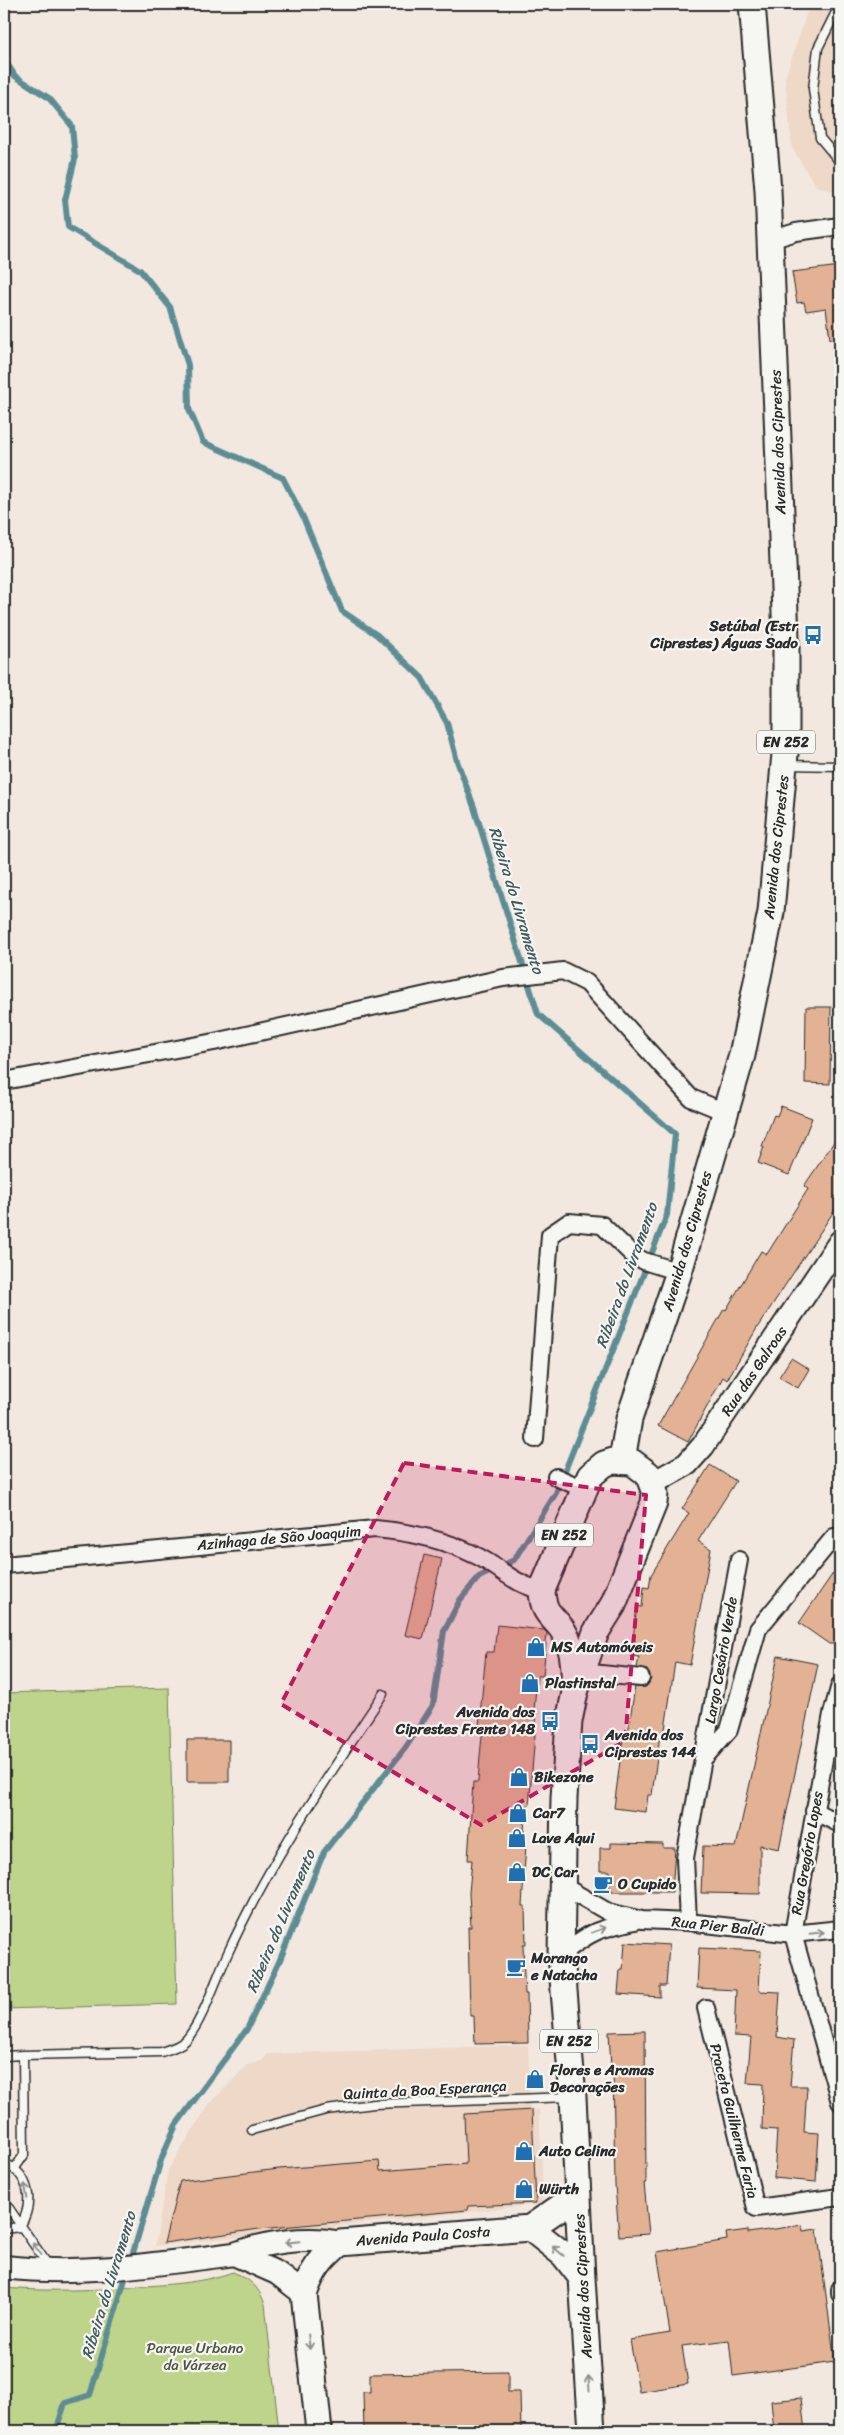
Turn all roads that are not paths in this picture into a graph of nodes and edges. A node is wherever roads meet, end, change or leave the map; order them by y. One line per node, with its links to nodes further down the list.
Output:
1 (752, 4): 5 (main road, Avenida dos Ciprestes / EN 252)
2 (840, 4): 3 (lane)
3 (840, 162)
4 (840, 226): 5 (street)
5 (770, 240): 6 (main road, Avenida dos Ciprestes / EN 252)
6 (784, 765): 7 (lane); 9 (main road, Avenida dos Ciprestes / EN 252)
7 (840, 766)
8 (4, 1081): 9 (street)
9 (725, 1112): 11 (main road, Avenida dos Ciprestes / EN 252)
10 (840, 1242): 15 (street, Rua das Galroas)
11 (671, 1270): 12 (street); 13 (main road, Avenida dos Ciprestes / EN 252)
12 (535, 1440)
13 (622, 1460): 15 (main road); 16 (main road, EN 252)
14 (556, 1477): 16 (street)
15 (653, 1483): 21 (main road, Avenida dos Ciprestes / EN 252)
16 (578, 1487): 20 (main road, EN 252)
17 (834, 1537): 27 (street, Largo Cesário Verde)
18 (739, 1560): 27 (street, Largo Cesário Verde)
19 (4, 1565): 20 (street, Azinhaga de São Joaquim)
20 (542, 1590): 22 (main road, Avenida dos Ciprestes / EN 252)
21 (604, 1620): 22 (main road); 24 (main road, Avenida dos Ciprestes / EN 252)
22 (560, 1626): 24 (main road, Avenida dos Ciprestes / EN 252)
23 (640, 1678): 24 (street)
24 (578, 1682): 30 (main road, Avenida dos Ciprestes / EN 252)
25 (840, 1685): 28 (street, Rua Gregório Lopes)
26 (383, 1694): 37 (lane)
27 (703, 1759): 32 (street, Largo Cesário Verde)
28 (814, 1811): 29 (street); 34 (street, Rua Gregório Lopes)
29 (840, 1824)
30 (563, 1886): 31 (street, Rua Pier Baldi); 35 (main road, Avenida dos Ciprestes / EN 252)
31 (642, 1920): 32 (street, Rua Pier Baldi); 35 (street, Rua Pier Baldi, one-way to 31)
32 (688, 1922): 34 (street, Rua Pier Baldi)
33 (840, 1929): 34 (street, Rua Pier Baldi, one-way to 33)
34 (793, 1934): 40 (street)
35 (561, 1955): 39 (main road, Avenida dos Ciprestes / EN 252)
36 (706, 2008): 45 (street, Praceta Guilherme Faria)
37 (23, 2055): 38 (lane); 43 (lane)
38 (4, 2056)
39 (573, 2097): 41 (lane, Quinta da Boa Esperança); 44 (main road, Avenida dos Ciprestes / EN 252)
40 (840, 2102)
41 (252, 2130)
42 (4, 2163): 43 (lane)
43 (15, 2168): 47 (lane, one-way to 43)
44 (578, 2195): 48 (main road); 54 (main road, Avenida dos Ciprestes / EN 252)
45 (840, 2196)
46 (4, 2201): 47 (lane)
47 (20, 2227): 49 (lane); 53 (lane, one-way to 47)
48 (530, 2228): 50 (main road, Avenida Paula Costa); 54 (main road, one-way to 48)
49 (4, 2229)
50 (340, 2242): 51 (street, one-way to 51); 55 (main road, Avenida Paula Costa)
51 (234, 2254): 53 (street); 55 (street)
52 (4, 2267): 53 (street)
53 (52, 2271)
54 (582, 2278): 57 (main road, Avenida dos Ciprestes / EN 252, one-way to 54)
55 (304, 2294): 56 (main road, Avenida Paula Costa, one-way to 56)
56 (319, 2431)
57 (592, 2431)

